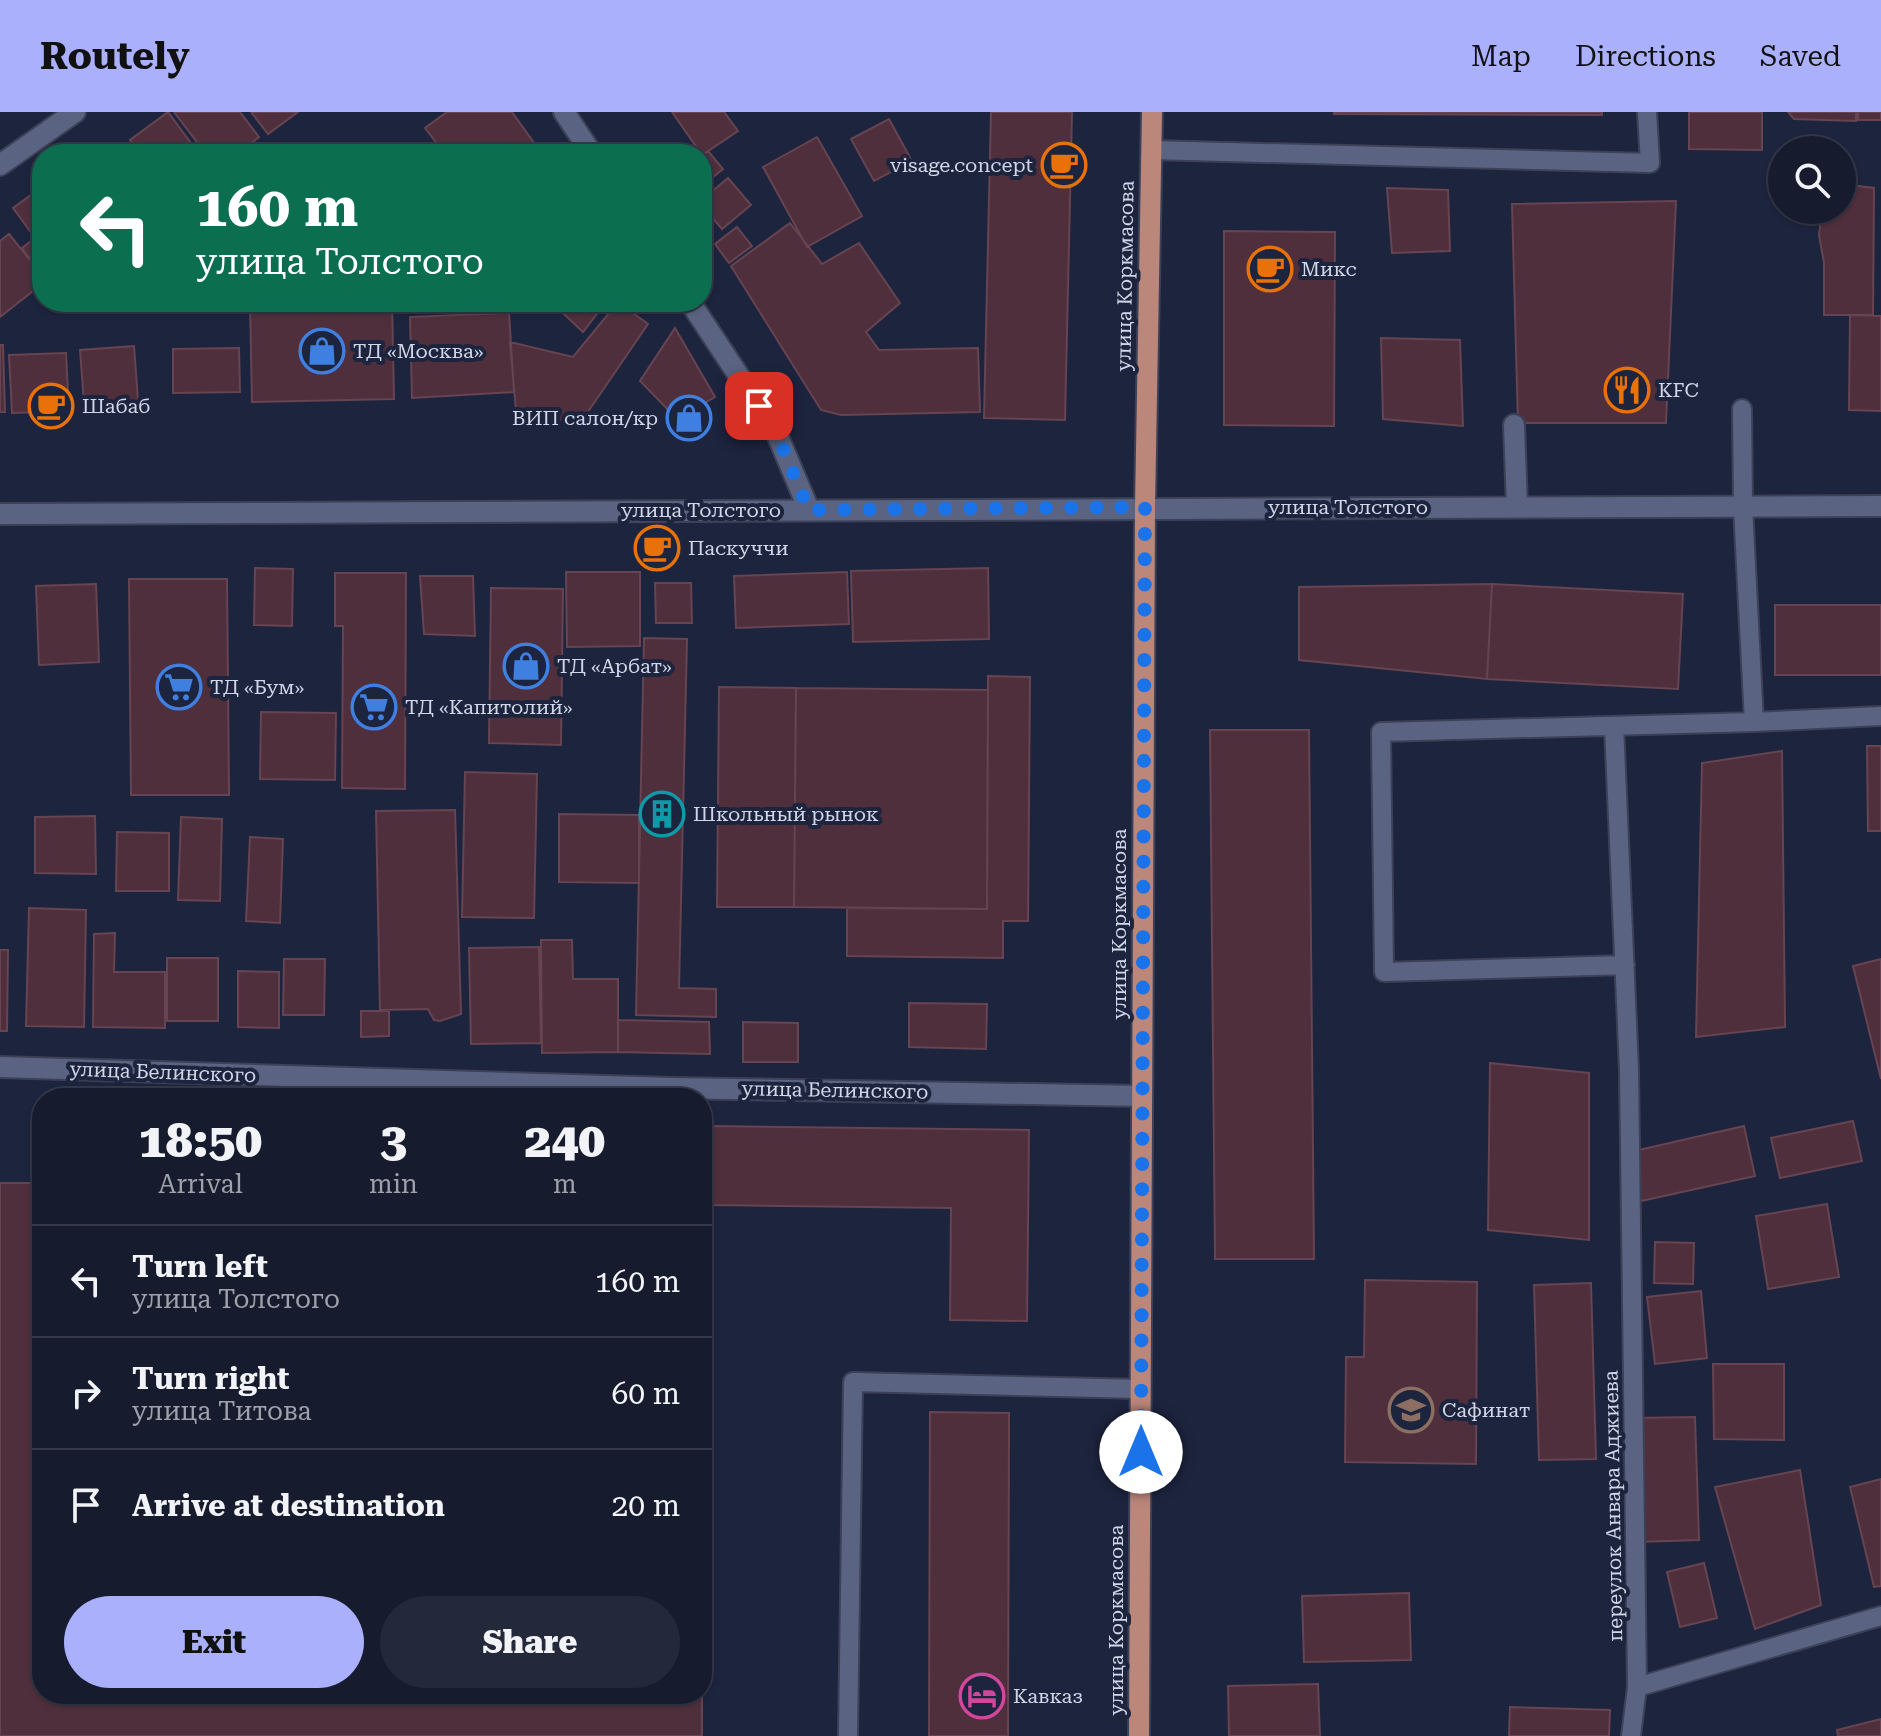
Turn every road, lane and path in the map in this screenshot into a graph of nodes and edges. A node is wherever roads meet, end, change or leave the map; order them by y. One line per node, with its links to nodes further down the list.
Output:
1 (75, 112): 7 (main road)
2 (564, 112): 5 (main road)
3 (1152, 112): 6 (main road, улица Коркмасова)
4 (1647, 112): 6 (lane)
5 (585, 144)
6 (1152, 150): 12 (main road, улица Коркмасова)
7 (0, 165)
8 (697, 312): 15 (main road)
9 (1742, 409): 14 (lane)
10 (1514, 425): 13 (main road)
11 (1881, 506): 14 (main road, улица Толстого)
12 (1145, 507): 13 (main road, улица Толстого); 15 (main road, улица Толстого); 24 (main road, улица Коркмасова)
13 (1517, 507): 14 (main road, улица Толстого)
14 (1743, 507): 18 (lane)
15 (809, 510): 16 (main road, улица Толстого)
16 (0, 514)
17 (1881, 716): 18 (lane)
18 (1754, 722): 19 (lane)
19 (1614, 726): 20 (lane, переулок Анвара Аджиева); 20 (lane)
20 (1625, 965): 27 (lane, переулок Анвара Аджиева)
21 (0, 1067): 22 (main road, улица Белинского)
22 (670, 1088)
23 (712, 1089): 24 (main road, улица Белинского)
24 (1142, 1096): 25 (main road, улица Коркмасова)
25 (1141, 1389): 28 (lane); 29 (main road, улица Коркмасова)
26 (1881, 1616): 27 (lane)
27 (1637, 1687): 30 (lane, переулок Анвара Аджиева)
28 (848, 1736)
29 (1139, 1736)
30 (1631, 1736)

